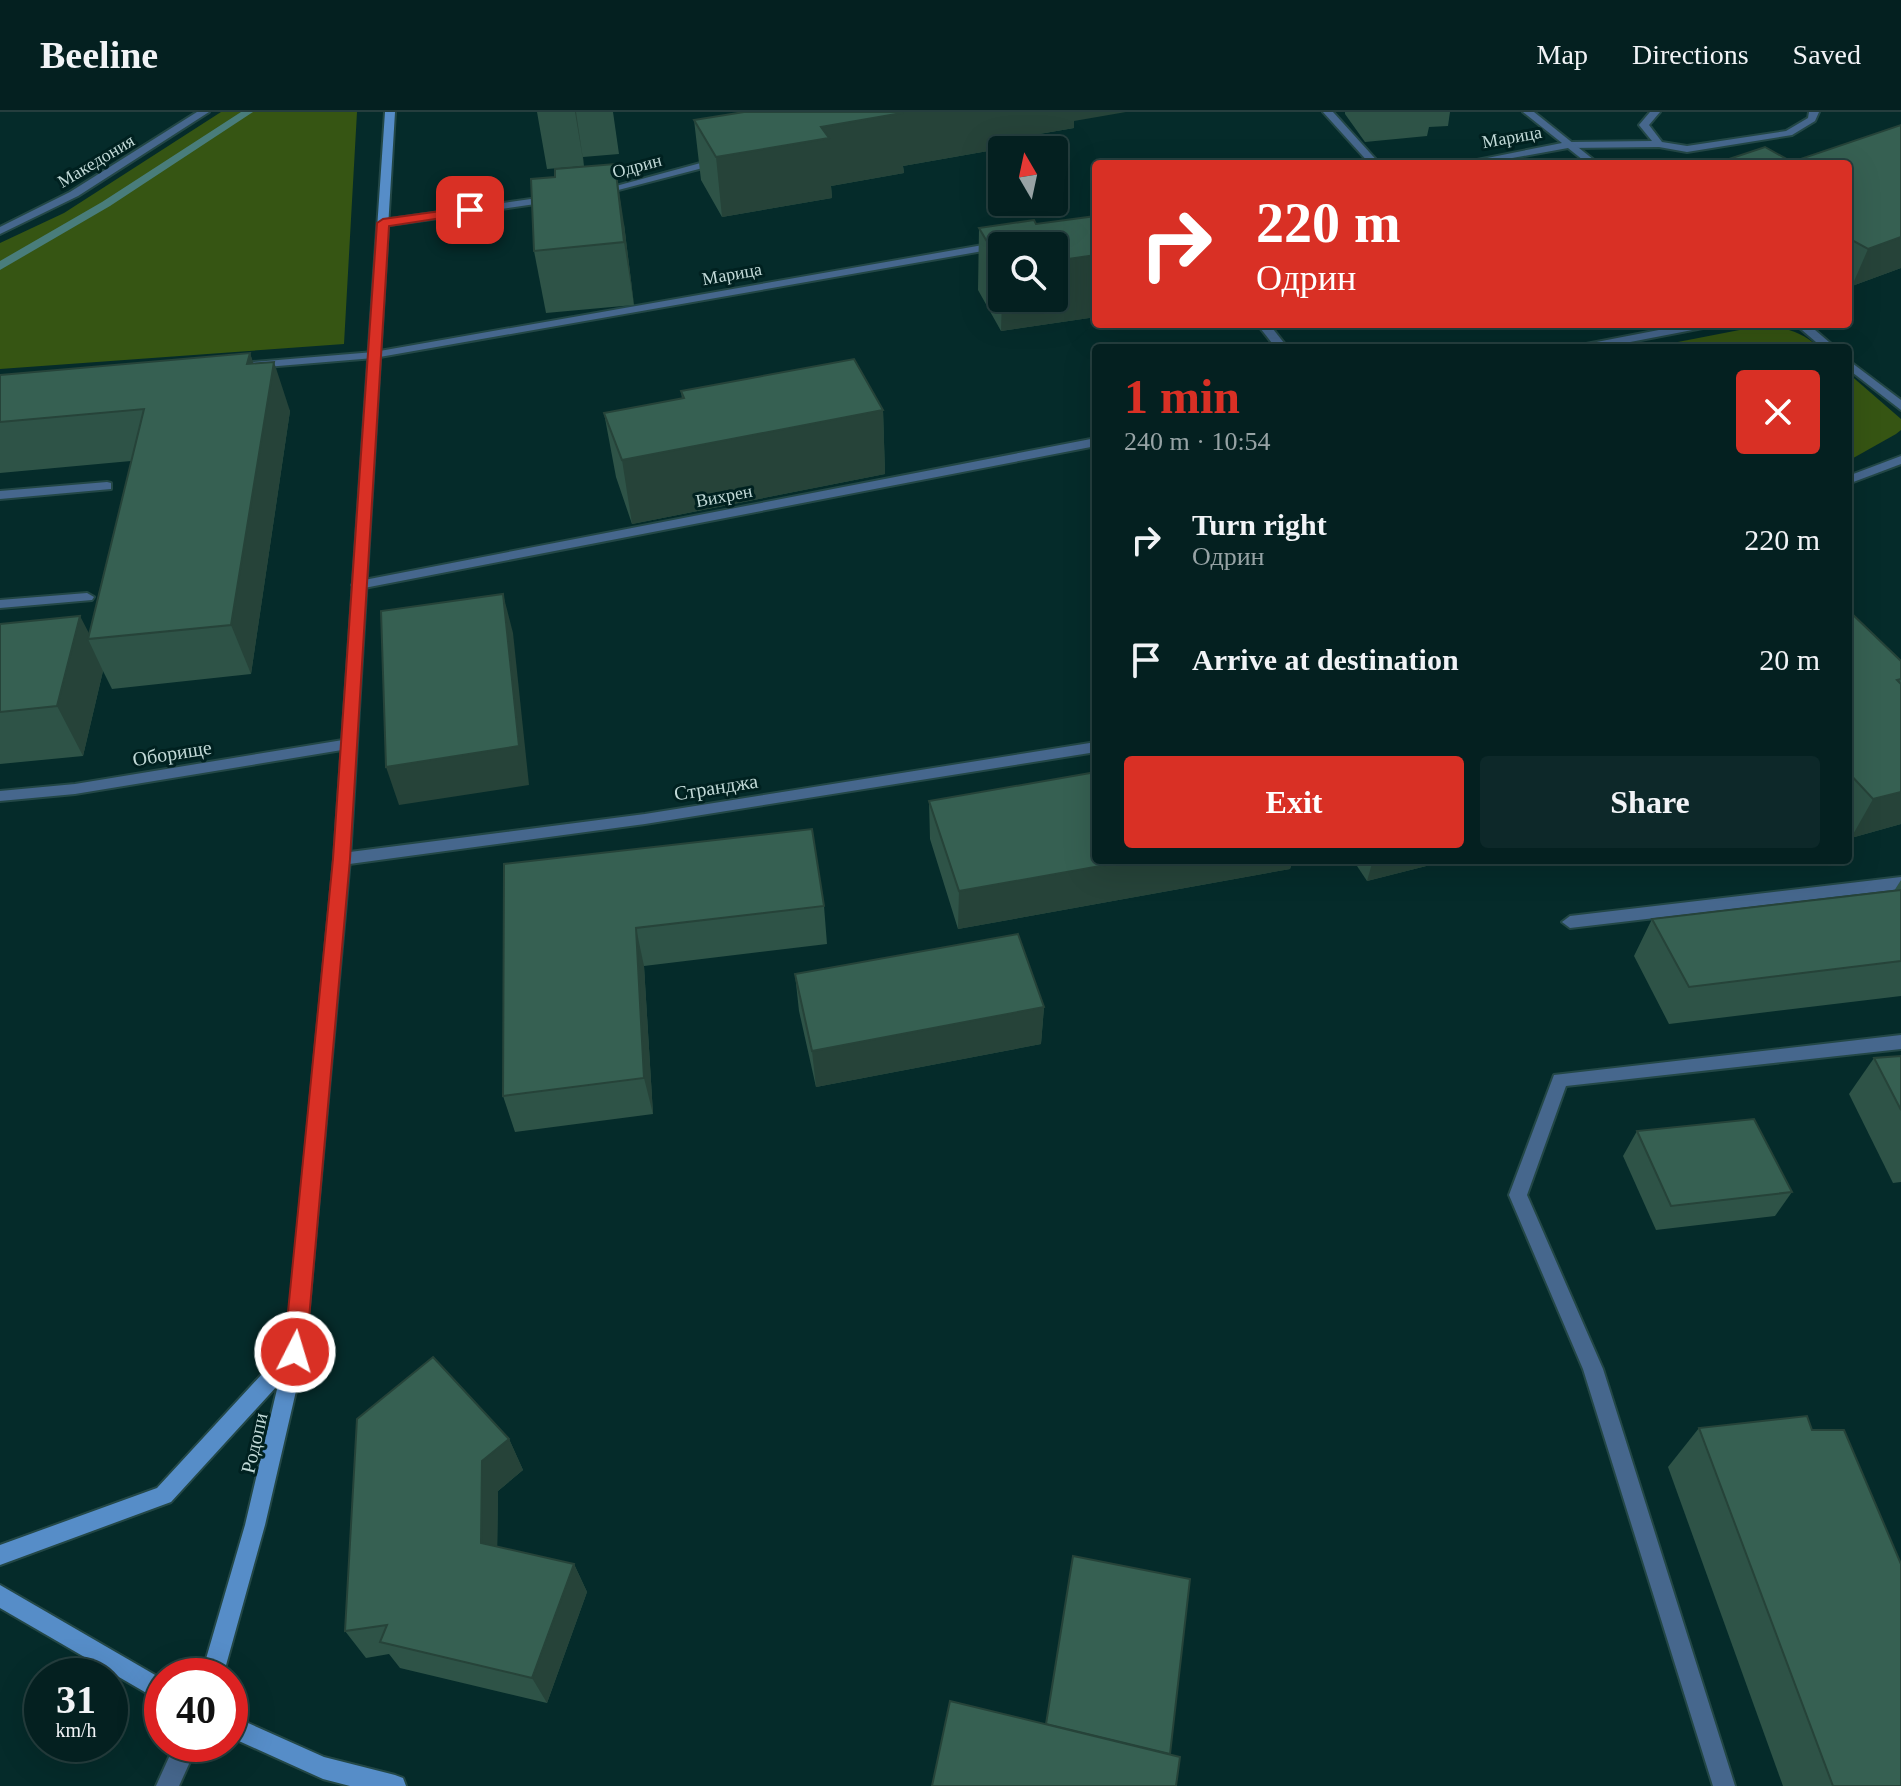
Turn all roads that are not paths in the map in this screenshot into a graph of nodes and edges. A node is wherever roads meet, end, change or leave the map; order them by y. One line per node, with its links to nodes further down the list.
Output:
1 (204, 112): 16 (street, Македония)
2 (390, 112): 15 (street, Родопи)
3 (1328, 112): 10 (street)
4 (1528, 112): 8 (street)
5 (1655, 112): 7 (street)
6 (1814, 112): 7 (street, Марица)
7 (1659, 144): 8 (street, Марица)
8 (1569, 145): 11 (street, Марица); 12 (street)
9 (733, 157): 13 (street, Одрин)
10 (1371, 160)
11 (1485, 160)
12 (1589, 160)
13 (585, 194)
14 (569, 196): 15 (street)
15 (383, 223): 24 (street, Родопи)
16 (0, 231)
17 (988, 247): 24 (street, Марица)
18 (1266, 328): 21 (street)
19 (1687, 328): 22 (street)
20 (1806, 328): 23 (street)
21 (1279, 344)
22 (1602, 344)
23 (1825, 344)
24 (374, 355): 26 (street, Марица); 33 (street, Родопи)
25 (1852, 366): 27 (street)
26 (234, 367)
27 (1901, 406)
28 (1092, 443): 33 (street, Вихрен)
29 (1901, 460): 30 (street)
30 (1852, 478)
31 (107, 486): 32 (street)
32 (0, 495)
33 (359, 585): 36 (street, Родопи)
34 (87, 597): 35 (street)
35 (0, 604)
36 (349, 744): 38 (street, Оборище); 39 (street, Родопи)
37 (1092, 748): 39 (street, Странджа)
38 (0, 796)
39 (342, 859): 43 (street, Родопи)
40 (1901, 883): 41 (street)
41 (1570, 922)
42 (1901, 1042): 52 (street)
43 (295, 1352): 44 (street); 46 (street, Родопи)
44 (0, 1555)
45 (0, 1596): 47 (street)
46 (217, 1658)
47 (144, 1680)
48 (248, 1734): 51 (street)
49 (178, 1762): 50 (street)
50 (167, 1786)
51 (395, 1786)
52 (1724, 1786)

